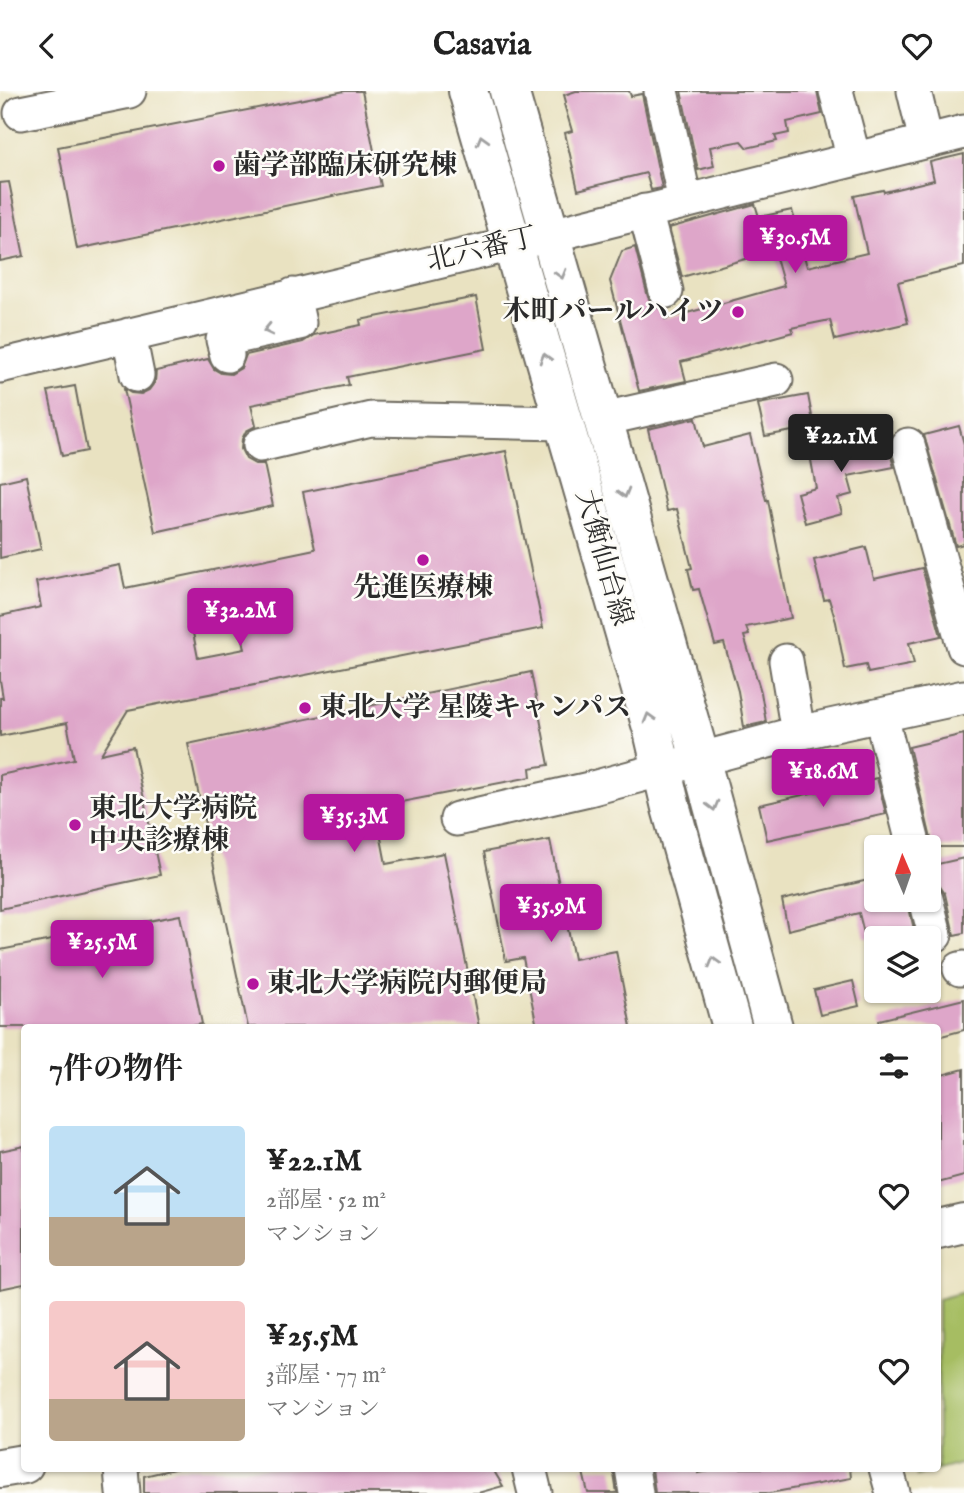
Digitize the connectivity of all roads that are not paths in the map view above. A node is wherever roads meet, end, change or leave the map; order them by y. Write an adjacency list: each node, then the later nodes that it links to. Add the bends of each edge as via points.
1 (129, 91): 7 (street)
2 (468, 91): 14 (main road, 大衡仙台線, one-way to 2)
3 (661, 91): 11 (street)
4 (836, 91): 10 (street)
5 (914, 91): 9 (street)
6 (518, 93): 13 (main road, 大衡仙台線)
7 (21, 113)
8 (964, 132): 9 (street, 北六番丁)
9 (926, 141): 10 (street, 北六番丁)
10 (854, 159): 11 (street, 北六番丁)
11 (685, 201): 12 (street, 北六番丁)
12 (645, 211): 13 (street, 北六番丁); 15 (street)
13 (550, 234): 14 (street, 北六番丁); 23 (main road, 大衡仙台線, one-way to 23)
14 (511, 243): 16 (street, 北六番丁); 22 (main road, 大衡仙台線, one-way to 14)
15 (666, 291)
16 (293, 295): 17 (street, 北六番丁); 18 (street, one-way to 18, via 299,323 223,340)
17 (129, 335): 19 (street, 北六番丁); 20 (street)
18 (227, 355)
19 (0, 366)
20 (137, 375)
21 (776, 380): 23 (street)
22 (562, 415): 24 (street, via 371,419); 32 (main road, 大衡仙台線, one-way to 22)
23 (603, 419): 31 (main road, 大衡仙台線, one-way to 31)
24 (258, 436)
25 (908, 445): 26 (street)
26 (964, 647)
27 (786, 661): 30 (street)
28 (964, 697): 29 (street)
29 (881, 716): 30 (street); 34 (street)
30 (797, 733): 31 (street)
31 (700, 758): 32 (street); 36 (main road, 大衡仙台線, one-way to 36)
32 (662, 769): 33 (street); 35 (main road, 大衡仙台線, one-way to 32)
33 (457, 819)
34 (911, 835)
35 (731, 1024)
36 (772, 1024)
37 (964, 1223): 38 (main road)
38 (941, 1228)
39 (21, 1464): 40 (main road)
40 (0, 1468)
41 (121, 1472): 45 (street)
42 (530, 1472): 46 (street)
43 (633, 1472): 47 (street)
44 (887, 1472): 48 (street)
45 (124, 1493)
46 (535, 1493)
47 (636, 1493)
48 (893, 1493)

